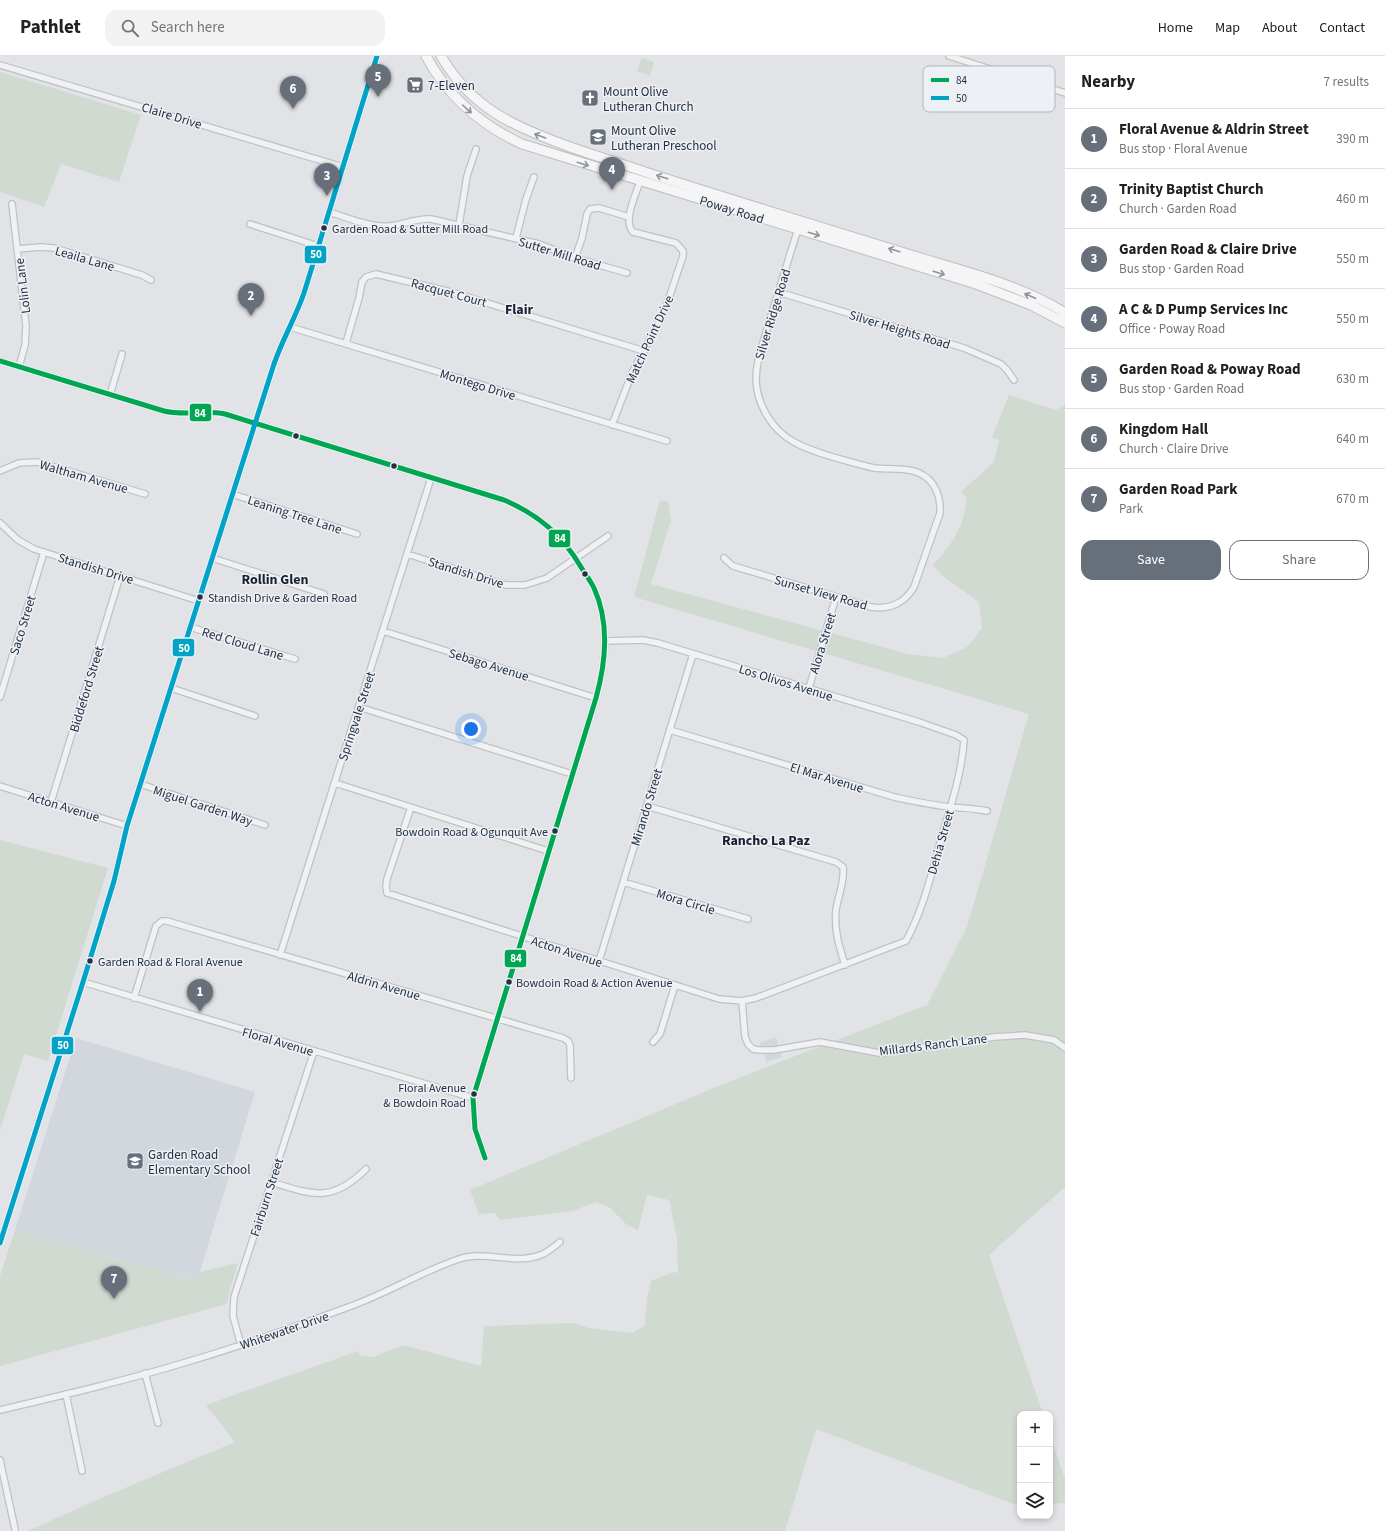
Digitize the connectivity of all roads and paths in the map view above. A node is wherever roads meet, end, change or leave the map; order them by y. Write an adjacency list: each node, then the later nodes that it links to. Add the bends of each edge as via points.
1 (377, 56): 10 (street)
2 (426, 56): 13 (main road, Poway Road, one-way to 13, via 454,96 470,112 496,131 534,149)
3 (441, 56): 11 (main road, Poway Road, one-way to 3, via 541,137 496,115 472,96)
4 (949, 56): 6 (street)
5 (0, 65): 10 (street, Claire Drive)
6 (980, 66)
7 (1055, 90): 8 (street)
8 (1065, 93)
9 (476, 149): 18 (street, via 467,176)
10 (343, 167): 15 (street)
11 (644, 172): 13 (street); 19 (main road, Poway Road, one-way to 11)
12 (534, 177): 20 (street)
13 (641, 181): 16 (street); 19 (main road, Poway Road)
14 (12, 204): 22 (street, Lolin Lane)
15 (329, 212): 18 (street, Sutter Mill Road, via 378,226 425,218); 21 (street)
16 (629, 216): 23 (street, via 599,208 590,209); 31 (street, Match Point Drive, via 628,226 633,232 676,244 683,251 670,295)
17 (250, 224): 21 (street)
18 (459, 225): 20 (street, Sutter Mill Road)
19 (799, 225): 26 (street, Silver Ridge Road); 27 (main road, Poway Road, one-way to 19, via 1012,288); 28 (main road, Poway Road, one-way to 28, via 990,288)
20 (516, 238): 23 (street, Sutter Mill Road)
21 (318, 246): 29 (street)
22 (17, 249): 25 (street, Leaila Lane, via 47,247 62,250); 34 (street, Lolin Lane, via 26,326 25,345)
23 (575, 258): 24 (street, Sutter Mill Road)
24 (627, 273)
25 (151, 280)
26 (778, 292): 35 (street, Silver Heights Road, via 964,348 1001,364); 44 (street, Silver Ridge Road, via 756,368 759,396 771,421 790,440 811,450 860,465 907,470 923,476 938,493)
27 (1065, 313)
28 (1065, 323)
29 (290, 327): 30 (street, Montego Drive); 37 (street, via 279,348)
30 (346, 343): 31 (street, Racquet Court, via 362,282 376,274 440,288); 38 (street, Montego Drive)
31 (644, 351): 38 (street, Match Point Drive)
32 (122, 354): 36 (street)
33 (0, 361): 34 (street)
34 (19, 367): 36 (street)
35 (1014, 380)
36 (110, 395): 37 (street, via 179,414 219,413)
37 (255, 423): 41 (street); 43 (street)
38 (612, 425): 39 (street, Montego Drive)
39 (667, 442)
40 (0, 471): 42 (street, Waltham Avenue, via 19,463 38,462)
41 (431, 478): 49 (street, Springvale Street); 51 (street, via 504,500 525,510 564,541)
42 (144, 494)
43 (232, 494): 46 (street, Leaning Tree Lane); 50 (street)
44 (938, 520): 55 (street, Sunset View Road, via 914,587 903,601 892,606 876,608)
45 (0, 524): 48 (street, Standish Drive, via 18,540)
46 (357, 534)
47 (608, 536): 51 (street, Standish Drive)
48 (44, 552): 53 (street, Standish Drive); 64 (street, Saco Street)
49 (407, 554): 51 (street, Standish Drive, via 516,586 547,578); 58 (street, Springvale Street)
50 (212, 558): 54 (street); 56 (street)
51 (576, 558): 59 (street, via 597,597)
52 (724, 558): 55 (street, Sunset View Road, via 733,566)
53 (120, 576): 56 (street, Standish Drive); 74 (street, Biddeford Street)
54 (324, 594)
55 (836, 597): 63 (street, Alora Street)
56 (199, 601): 57 (street)
57 (190, 626): 61 (street, Red Cloud Lane); 62 (street)
58 (383, 631): 65 (street, Sebago Avenue); 66 (street, Springvale Street)
59 (605, 641): 60 (street, Los Olivos Avenue, via 650,641); 65 (street, via 603,668)
60 (693, 654): 63 (street, Los Olivos Avenue); 68 (street, Mirando Street)
61 (295, 659)
62 (171, 688): 67 (street); 72 (street)
63 (809, 688): 69 (street, Los Olivos Avenue, via 928,725)
64 (0, 697)
65 (596, 698): 70 (street)
66 (359, 707): 70 (street); 71 (street, Springvale Street)
67 (255, 716)
68 (670, 730): 75 (street, Mirando Street); 77 (street, El Mar Avenue, via 894,797)
69 (964, 740): 77 (street, Dehia Street)
70 (572, 774): 81 (street)
71 (334, 783): 76 (street); 86 (street, Springvale Street)
72 (140, 784): 79 (street, Miguel Garden Way); 80 (street)
73 (0, 786): 74 (street, Acton Avenue)
74 (51, 802): 80 (street, Acton Avenue)
75 (647, 806): 82 (street, Mirando Street); 88 (street, via 836,862 843,867 844,875 836,909 835,928)
76 (411, 807): 81 (street); 84 (street, Acton Avenue, via 387,879 387,893)
77 (950, 807): 78 (street, El Mar Avenue); 85 (street, Dehia Street, via 914,926)
78 (987, 810)
79 (265, 825)
80 (127, 826): 89 (street, via 114,882)
81 (548, 851): 84 (street)
82 (623, 882): 83 (street, Mora Circle); 87 (street, Mirando Street)
83 (748, 919)
84 (522, 936): 87 (street, Acton Avenue); 93 (street)
85 (906, 941): 88 (street, Acton Avenue)
86 (280, 955): 91 (street, Aldrin Avenue, via 162,921 156,926); 93 (street, Aldrin Avenue)
87 (599, 961): 90 (street, Acton Avenue)
88 (845, 965): 92 (street, Acton Avenue)
89 (83, 982): 91 (street, Floral Avenue); 103 (street)
90 (675, 985): 92 (street, Acton Avenue, via 719,999); 94 (street, via 660,1034)
91 (134, 998): 96 (street, Floral Avenue)
92 (742, 1001): 95 (street, Millards Ranch Lane, via 745,1037 748,1044 758,1050 774,1050 820,1042 879,1053 1025,1035 1054,1040)
93 (497, 1019): 97 (street, Aldrin Avenue, via 568,1041); 98 (street)
94 (653, 1042)
95 (1065, 1048)
96 (314, 1051): 98 (street, Floral Avenue); 101 (street, Fairburn Street)
97 (571, 1078)
98 (473, 1098): 99 (street, via 475,1129)
99 (486, 1158)
100 (366, 1168): 101 (street, via 354,1180 327,1193 308,1193)
101 (271, 1182): 104 (street, Fairburn Street, via 234,1297 234,1316)
102 (560, 1242): 104 (street, Whitewater Drive, via 542,1254 530,1258 486,1256 460,1259 354,1305)
103 (0, 1243)
104 (241, 1344): 105 (street, Whitewater Drive)
105 (145, 1373): 106 (street, Whitewater Drive); 108 (street)
106 (66, 1394): 107 (street, Whitewater Drive); 110 (street)
107 (0, 1410)
108 (158, 1422)
109 (0, 1460): 111 (street)
110 (82, 1471)
111 (15, 1529)

